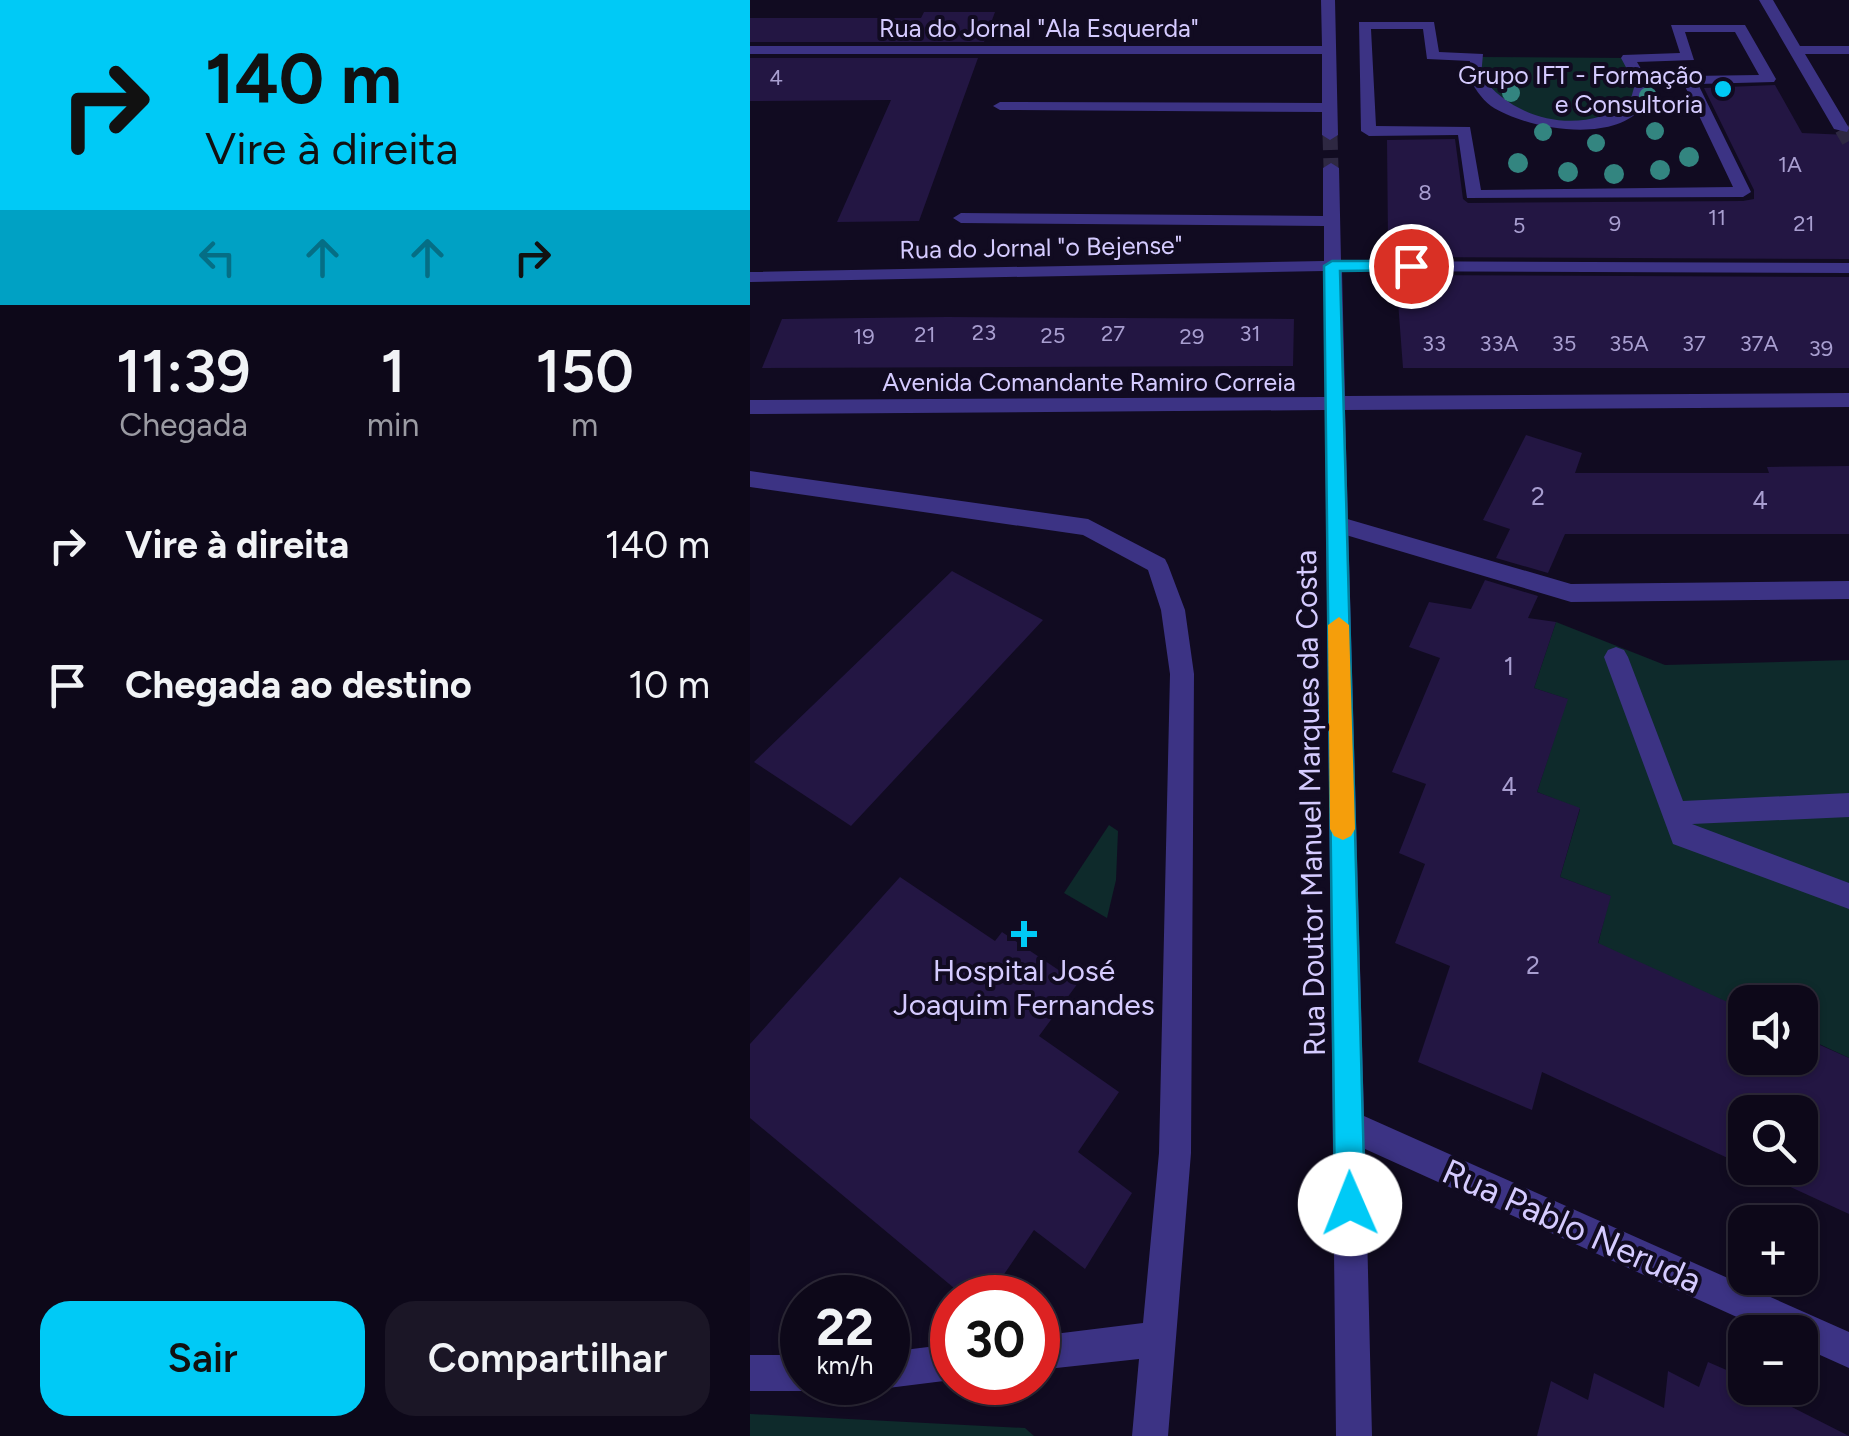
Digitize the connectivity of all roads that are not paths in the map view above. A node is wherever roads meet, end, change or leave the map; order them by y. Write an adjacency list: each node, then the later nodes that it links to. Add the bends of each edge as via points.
1 (1328, 0): 4 (street)
2 (1766, 0): 5 (street)
3 (750, 50): 4 (street, Rua do Jornal "Ala Esquerda")
4 (1329, 50): 11 (street)
5 (1797, 50): 6 (street); 8 (street)
6 (1849, 50)
7 (1628, 58): 7 (street, via 1689,57 1676,28 1740,28 1769,79 1689,80 1743,192 1473,195 1465,130 1369,131 1364,25 1429,25 1432,56 1478,57 1474,76 1494,103 1514,115 1577,127 1628,114 1641,98 1646,87)
8 (1823, 100): 9 (street); 12 (street)
9 (1849, 100)
10 (1000, 106): 11 (street)
11 (1330, 108): 13 (street)
12 (1842, 129)
13 (1330, 135)
14 (1331, 168): 16 (street, Rua Doutor Manuel Marques da Costa)
15 (961, 218): 16 (street)
16 (1332, 221): 17 (street, Rua Doutor Manuel Marques da Costa)
17 (1332, 266): 18 (street, Rua do Jornal "o Bejense"); 19 (street, Rua do Jornal "o Bejense"); 21 (street, Rua Doutor Manuel Marques da Costa)
18 (1849, 268)
19 (750, 277)
20 (1849, 400): 21 (street, Avenida Comandante Ramiro Correia)
21 (1335, 406): 22 (street, Avenida Comandante Ramiro Correia); 24 (street, Rua Doutor Manuel Marques da Costa)
22 (750, 407)
23 (750, 480): 31 (street, via 1088,526 1156,565 1173,610 1182,674 1175,1153)
24 (1336, 524): 25 (street, via 1572,594); 30 (street, Rua Doutor Manuel Marques da Costa)
25 (1849, 590)
26 (1616, 657): 28 (street)
27 (1849, 805): 28 (street)
28 (1675, 813): 29 (street, via 1684,835)
29 (1849, 896)
30 (1349, 1126): 33 (street, Rua Pablo Neruda); 37 (street, Rua Doutor Manuel Marques da Costa)
31 (1158, 1339): 32 (street); 36 (street)
32 (1060, 1350)
33 (1849, 1350)
34 (750, 1373): 35 (street)
35 (780, 1374)
36 (1150, 1436)
37 (1354, 1436)

